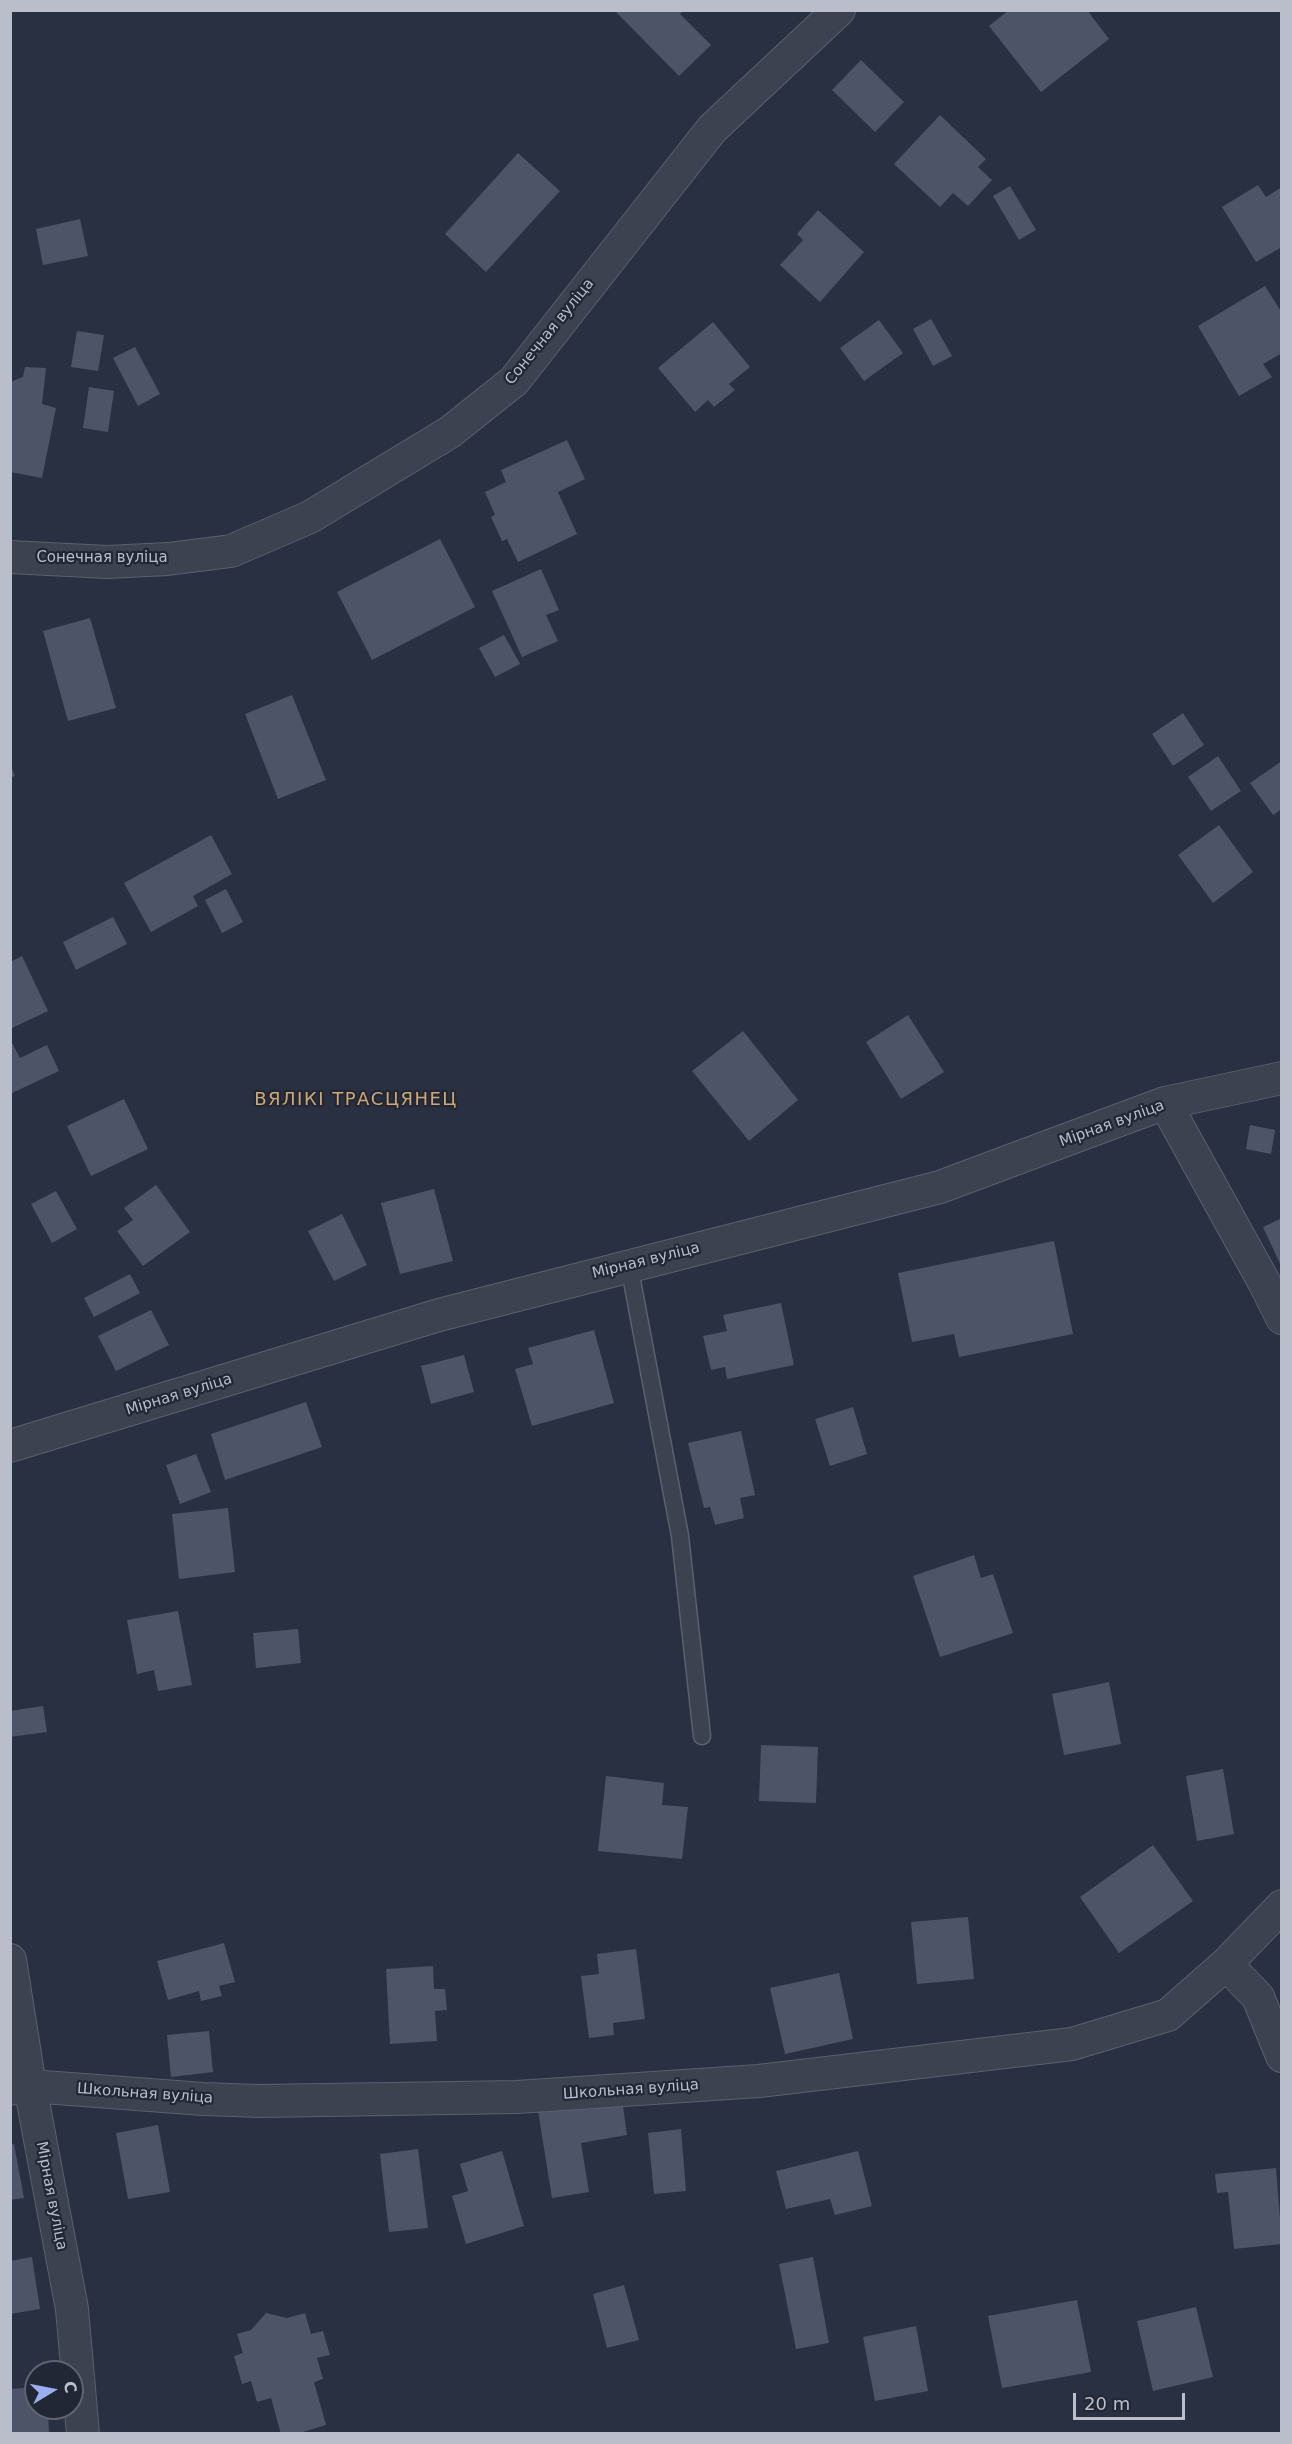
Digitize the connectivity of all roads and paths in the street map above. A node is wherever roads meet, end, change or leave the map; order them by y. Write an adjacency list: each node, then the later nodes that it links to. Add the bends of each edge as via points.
1 (839, 10): 2 (street, Сонечная вуліца, via 712,129 514,381 450,432 310,518 231,551 107,561)
2 (10, 556)
3 (1281, 1078): 4 (street, Мірная вуліца)
4 (1165, 1103): 5 (street, Мірная вуліца, via 940,1187); 6 (street)
5 (630, 1265): 7 (street, Мірная вуліца, via 439,1315); 8 (lane, via 680,1536)
6 (1281, 1318)
7 (10, 1446)
8 (702, 1736)
9 (1281, 1906): 11 (street, Школьная вуліца)
10 (10, 1960): 13 (street, Мірная вуліца)
11 (1226, 1964): 12 (street, via 1258,1996); 13 (street, Школьная вуліца, via 1168,2015 1072,2044 759,2081 517,2097 260,2101)
12 (1281, 2056)
13 (20, 2087): 14 (street, Мірная вуліца, via 72,2309)
14 (82, 2433)

